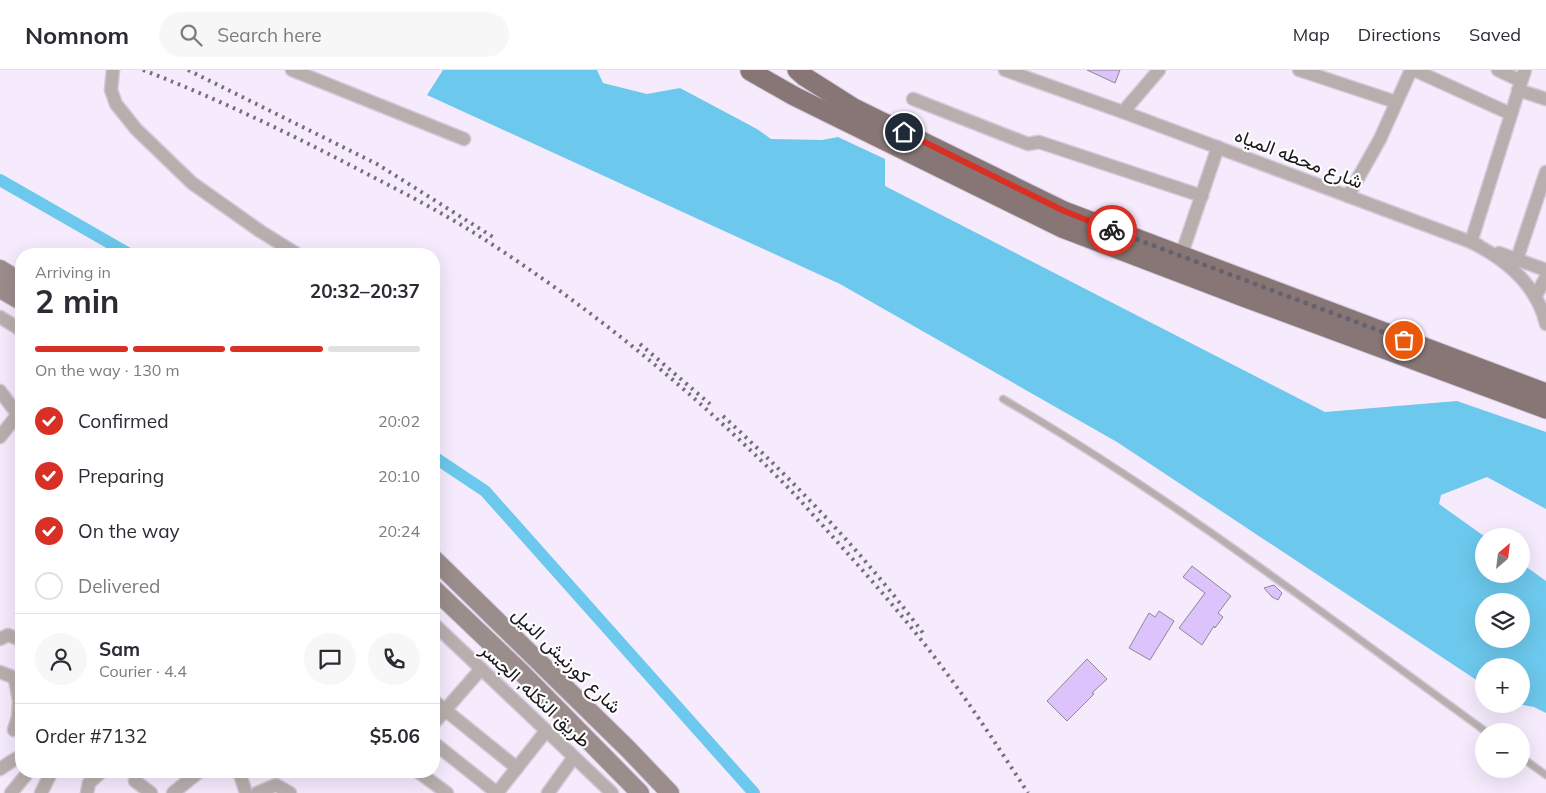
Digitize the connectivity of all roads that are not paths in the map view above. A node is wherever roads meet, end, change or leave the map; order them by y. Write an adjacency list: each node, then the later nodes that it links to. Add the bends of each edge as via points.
1 (113, 70): 23 (street, via 111,90 116,104 136,129 192,183)
2 (292, 70): 17 (street)
3 (755, 70): 11 (main road)
4 (1005, 70): 15 (street, شارع محطه المياه)
5 (1159, 70): 15 (street)
6 (1299, 70): 14 (street)
7 (1412, 70): 14 (street); 16 (street)
8 (1498, 70): 10 (street)
9 (801, 74): 11 (main road); 24 (main road, via 854,108 1037,199)
10 (1522, 80): 13 (street); 16 (street)
11 (794, 96): 39 (main road, via 1062,228)
12 (913, 99): 20 (street, via 1028,144 1040,142)
13 (1546, 99)
14 (1396, 102): 21 (street, via 1380,139)
15 (1123, 112): 18 (street, شارع محطه المياه)
16 (1511, 114): 22 (street)
17 (464, 139)
18 (1218, 147): 20 (street); 21 (street, شارع محطه المياه)
19 (1546, 172): 25 (street)
20 (1202, 196): 24 (street)
21 (1348, 196): 22 (street, شارع محطه المياه)
22 (1471, 242): 25 (street); 31 (street, شارع محطه المياه, via 1508,265 1523,278)
23 (287, 248)
24 (1181, 256): 37 (main road)
25 (1517, 259): 27 (street)
26 (0, 269): 28 (main road)
27 (1546, 270)
28 (15, 278)
29 (1546, 278): 31 (street)
30 (0, 289): 32 (main road)
31 (1535, 297): 34 (street, شارع محطه المياه)
32 (15, 298)
33 (0, 317): 35 (street)
34 (1546, 324)
35 (15, 326)
36 (0, 391): 40 (street)
37 (1546, 392)
38 (1003, 399): 54 (lane, via 1148,490)
39 (1546, 409)
40 (15, 410)
41 (15, 421): 42 (street)
42 (0, 437)
43 (440, 565): 85 (main road, شارع كورنيش النيل)
44 (440, 595): 84 (main road)
45 (440, 630): 48 (street, طريق النكله, الجسر)
46 (15, 638): 47 (street, via 8,635)
47 (0, 639)
48 (481, 669): 52 (street); 57 (street, طريق النكله, الجسر)
49 (0, 672): 50 (street)
50 (15, 678)
51 (440, 706): 52 (street)
52 (445, 710): 53 (street); 62 (street)
53 (440, 716)
54 (1475, 723)
55 (15, 727): 56 (street)
56 (14, 730)
57 (546, 731): 59 (street, طريق النكله, الجسر); 62 (street)
58 (440, 748): 81 (street)
59 (574, 757): 82 (street); 83 (street, طريق النكله, الجسر)
60 (15, 760): 63 (street)
61 (1530, 763): 64 (lane)
62 (517, 768): 81 (street)
63 (0, 769)
64 (1546, 775)
65 (24, 778): 73 (street)
66 (48, 778): 74 (street)
67 (94, 778): 75 (street, via 89,783)
68 (191, 778): 76 (street)
69 (241, 778): 77 (street)
70 (427, 778): 80 (street)
71 (135, 781): 72 (street)
72 (148, 792)
73 (11, 793)
74 (41, 793)
75 (88, 793)
76 (173, 793)
77 (246, 793)
78 (257, 793): 79 (street, via 276,785)
79 (290, 793)
80 (447, 793)
81 (497, 793)
82 (548, 793)
83 (612, 793)
84 (640, 793)
85 (670, 793)

